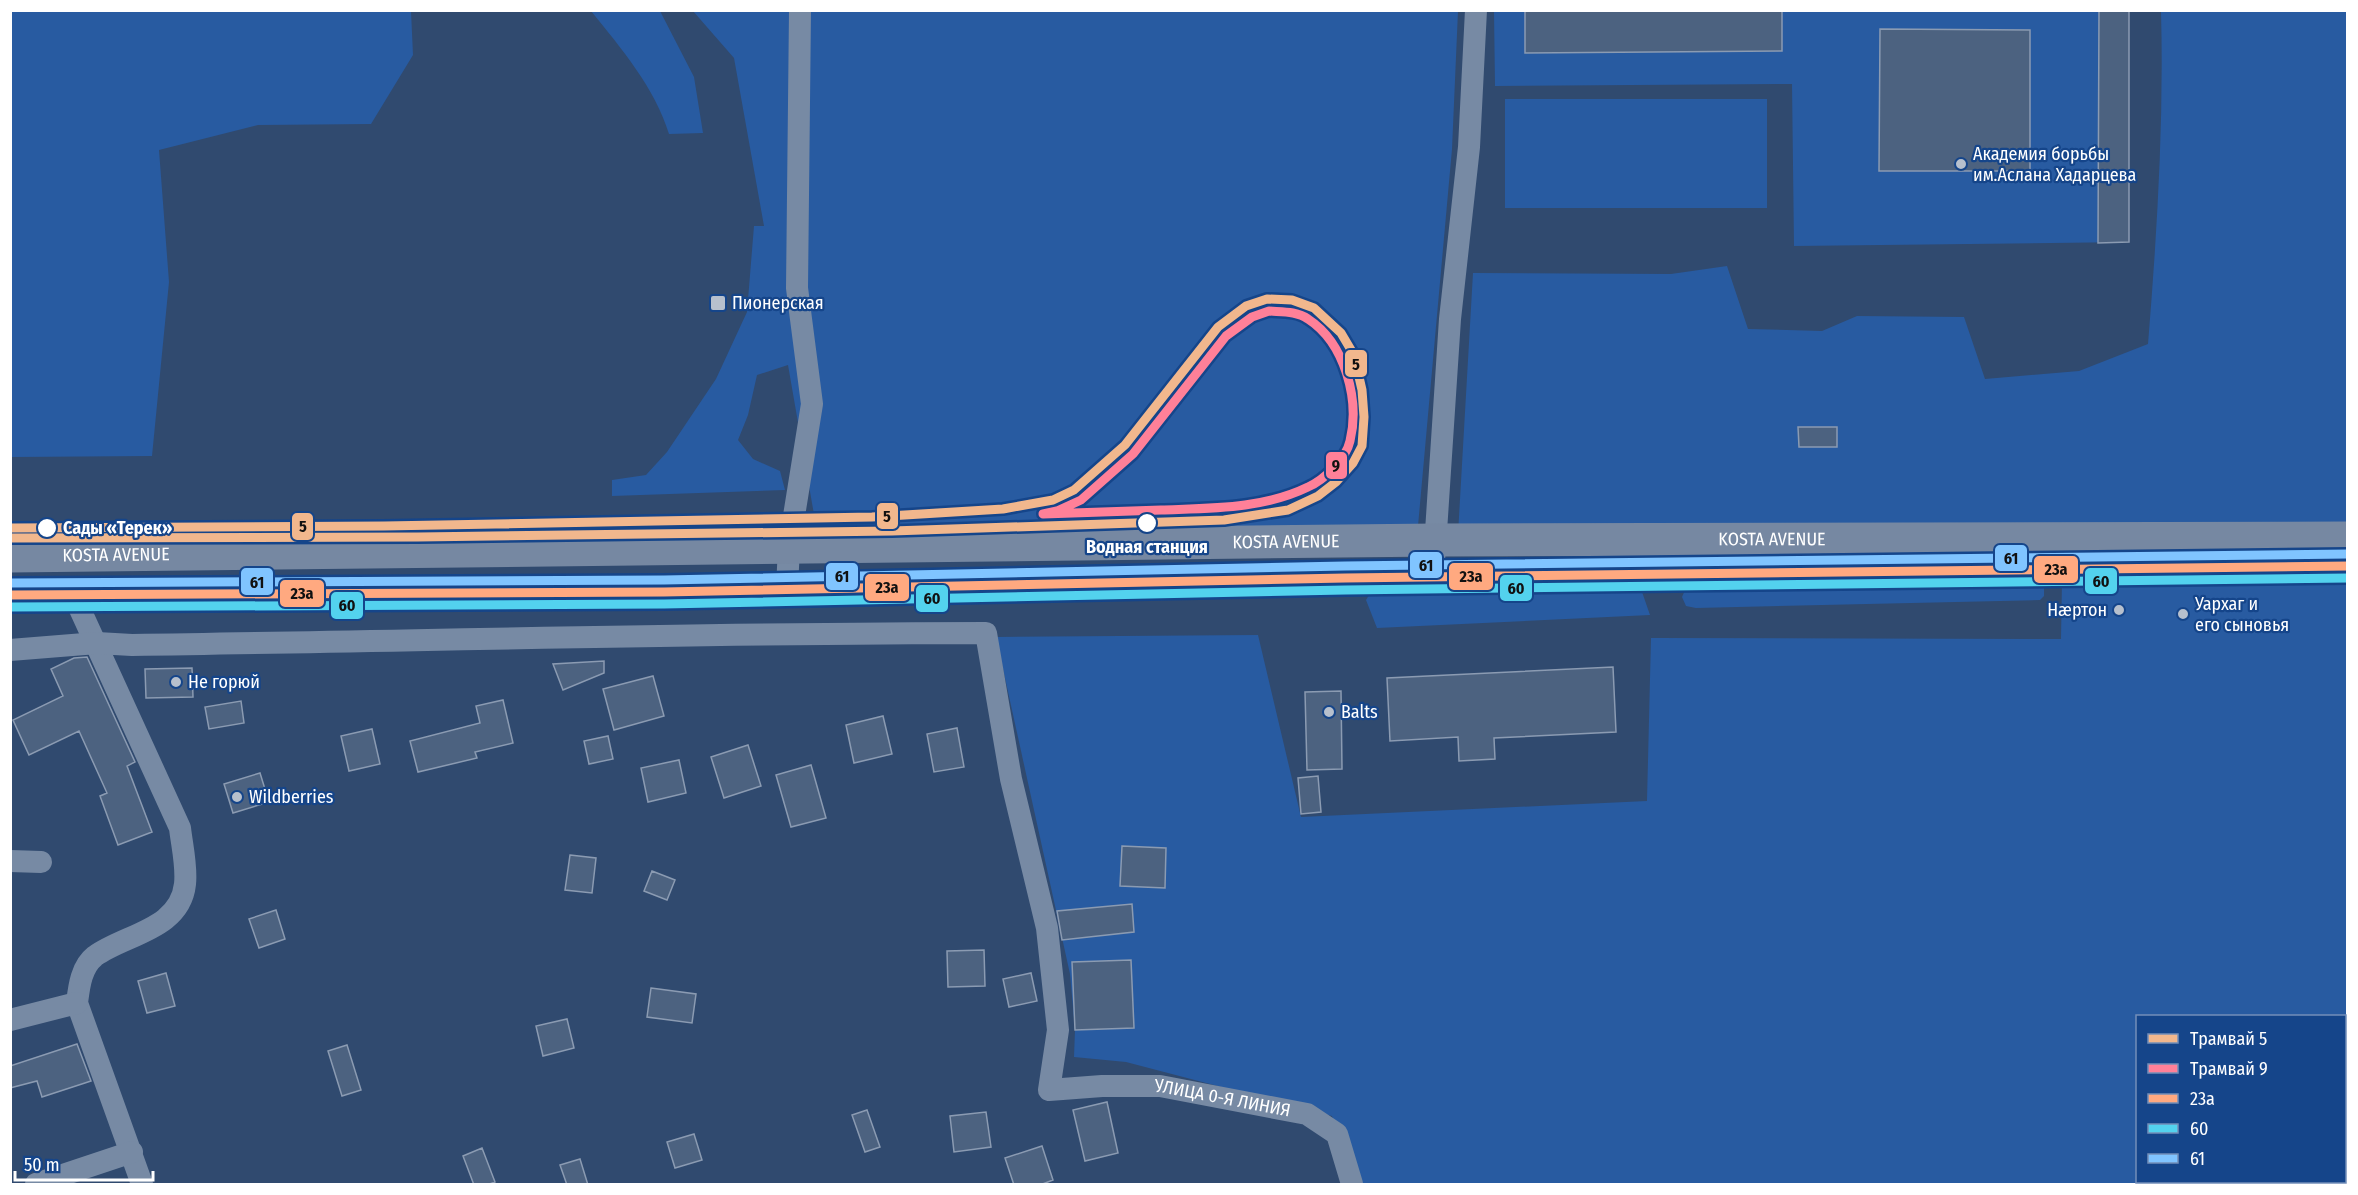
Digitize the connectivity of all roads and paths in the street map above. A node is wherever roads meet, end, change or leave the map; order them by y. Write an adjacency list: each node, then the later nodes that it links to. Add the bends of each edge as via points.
1 (800, 10): 5 (street, via 798,288 812,404)
2 (1476, 10): 4 (street, via 1469,147 1450,319)
3 (2348, 538): 4 (main road, KOSTA AVENUE)
4 (1437, 540): 5 (main road, KOSTA AVENUE); 8 (street)
5 (789, 547): 6 (main road, KOSTA AVENUE); 9 (street)
6 (10, 556)
7 (2348, 566): 8 (main road, KOSTA AVENUE)
8 (1433, 577): 9 (main road, KOSTA AVENUE)
9 (787, 588): 10 (main road, KOSTA AVENUE)
10 (73, 594): 11 (main road, KOSTA AVENUE); 12 (street)
11 (10, 595)
12 (97, 643): 13 (street); 16 (street, via 180,828 185,885 166,919 94,957 81,978); 21 (street, УЛИЦА 0-Я ЛИНИЯ, via 986,633 1011,779 1047,928 1058,1030 1049,1090 1160,1086 1307,1114 1337,1134)
13 (10, 650)
14 (10, 861): 15 (street)
15 (41, 862)
16 (77, 1003): 17 (street); 18 (street)
17 (10, 1020)
18 (132, 1152): 19 (street); 20 (street)
19 (36, 1185)
20 (142, 1185)
21 (1352, 1185)

